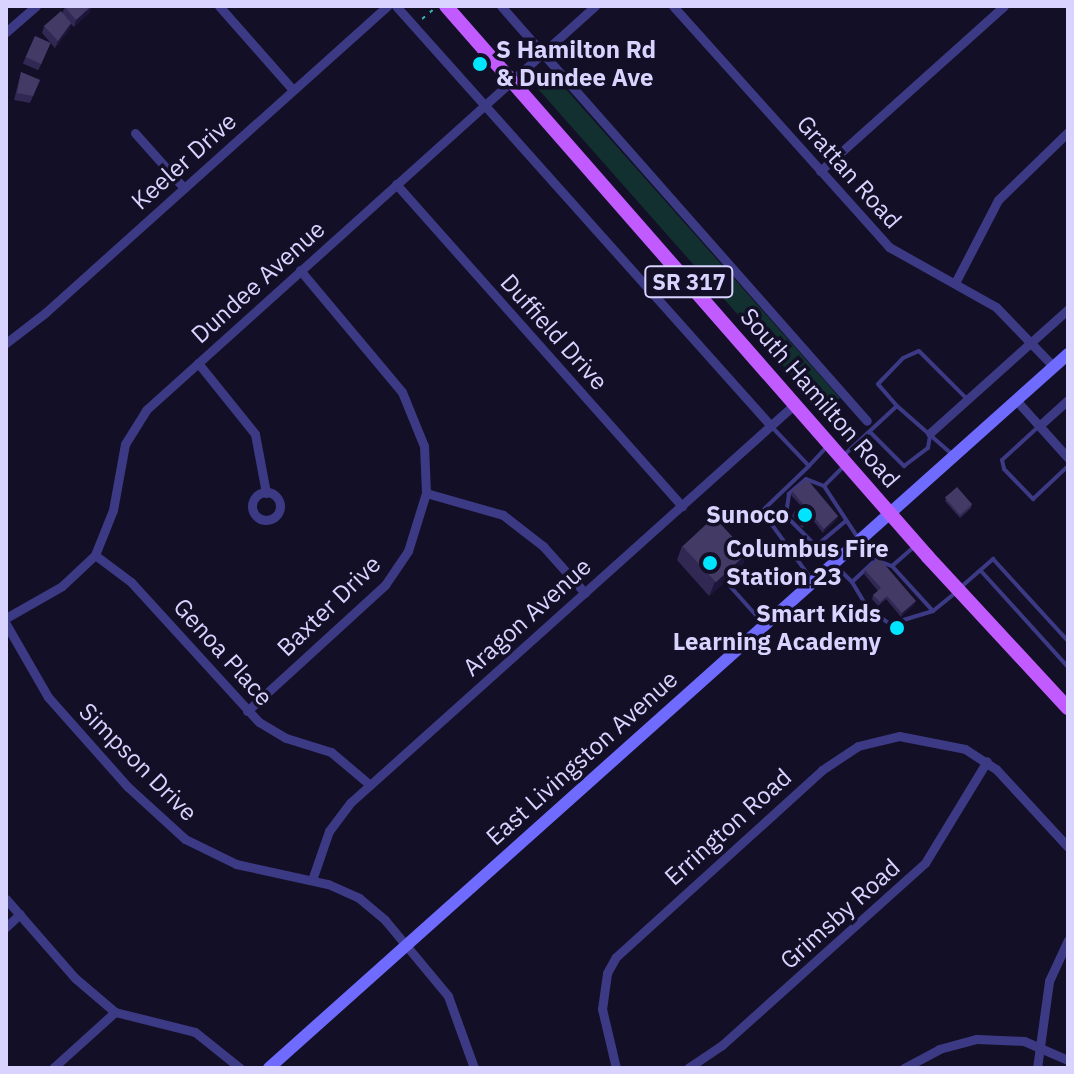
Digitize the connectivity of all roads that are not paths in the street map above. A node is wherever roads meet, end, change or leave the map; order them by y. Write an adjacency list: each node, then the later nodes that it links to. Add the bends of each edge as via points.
1 (36, 6): 10 (street)
2 (219, 6): 13 (street)
3 (387, 6): 13 (street, Keeler Drive)
4 (396, 6): 14 (street)
5 (446, 6): 12 (main road, South Hamilton Road / SR 317)
6 (501, 6): 11 (street)
7 (595, 6): 11 (street, Dundee Avenue)
8 (673, 6): 17 (street, Grattan Road)
9 (1004, 6): 17 (street)
10 (6, 32)
11 (542, 53): 12 (street, Dundee Avenue); 33 (street)
12 (512, 80): 14 (street, Dundee Avenue); 31 (main road, South Hamilton Road / SR 317)
13 (293, 90): 19 (street, Keeler Drive)
14 (484, 106): 18 (street, Dundee Avenue); 34 (street)
15 (1068, 132): 21 (street, via 998,200)
16 (135, 133): 19 (street)
17 (820, 171): 21 (street, Grattan Road, via 889,247)
18 (396, 184): 20 (street, Dundee Avenue); 47 (street, Duffield Drive)
19 (184, 188): 24 (street, Keeler Drive)
20 (300, 270): 26 (street, Dundee Avenue); 46 (street, Baxter Drive, via 402,392 424,446)
21 (955, 283): 23 (street, Grattan Road, via 996,307)
22 (1068, 309): 23 (street)
23 (1031, 342): 27 (street, Grattan Road); 28 (street)
24 (6, 343)
25 (1068, 354): 27 (main road, East Livingston Avenue)
26 (198, 363): 45 (street, via 255,434); 53 (street, Dundee Avenue, via 134,426 119,463 109,525)
27 (1054, 367): 29 (main road, East Livingston Avenue)
28 (968, 399): 32 (lane, via 919,351 903,358 878,384); 37 (street)
29 (1016, 400): 35 (street); 39 (main road, East Livingston Avenue)
30 (1068, 400): 35 (street)
31 (796, 403): 34 (street, Aragon Avenue); 38 (main road, South Hamilton Road / SR 317)
32 (897, 406): 36 (lane); 37 (lane)
33 (867, 421)
34 (771, 426): 42 (lane); 47 (street, Aragon Avenue)
35 (1039, 426): 40 (street); 43 (lane, via 1002,460 1004,469 1033,499)
36 (871, 433): 37 (lane, via 904,466 928,448); 41 (lane)
37 (930, 433): 39 (lane)
38 (831, 444): 41 (main road, South Hamilton Road / SR 317); 42 (lane)
39 (954, 456): 48 (main road, East Livingston Avenue)
40 (1068, 458)
41 (844, 460): 44 (lane); 48 (main road, South Hamilton Road / SR 317)
42 (809, 466): 57 (lane, via 762,511)
43 (1068, 466)
44 (824, 486): 49 (lane); 52 (lane, via 806,479 785,504 786,516)
45 (266, 493)
46 (426, 493): 61 (street, via 503,515 543,546); 69 (street, Baxter Drive, via 408,551 385,585)
47 (682, 506): 61 (street, Aragon Avenue)
48 (890, 513): 50 (main road, East Livingston Avenue); 51 (main road, South Hamilton Road / SR 317)
49 (845, 522): 50 (lane); 52 (lane)
50 (859, 540): 54 (main road, East Livingston Avenue)
51 (917, 544): 55 (lane); 60 (main road, South Hamilton Road / SR 317)
52 (816, 546): 54 (lane)
53 (95, 555): 63 (street, Dundee Avenue, via 62,586); 69 (street, Genoa Place, via 131,582)
54 (833, 563): 57 (main road, East Livingston Avenue); 58 (lane)
55 (892, 566): 58 (lane, via 876,560); 62 (lane)
56 (980, 571): 60 (lane); 66 (lane, via 993,559); 67 (lane)
57 (813, 581): 65 (main road, East Livingston Avenue)
58 (852, 582): 62 (lane, via 868,609 890,624)
59 (728, 584): 65 (lane)
60 (959, 590): 62 (lane); 68 (main road, South Hamilton Road / SR 317)
61 (585, 593): 71 (street, Aragon Avenue)
62 (933, 611)
63 (6, 618)
64 (6, 624): 73 (street, Simpson Drive, via 48,697 156,815 185,839 225,859)
65 (765, 625): 78 (main road, East Livingston Avenue)
66 (1068, 641)
67 (1068, 667)
68 (1068, 708)
69 (247, 711): 71 (street, Genoa Place, via 271,731 331,752)
70 (987, 761): 72 (street); 86 (street, Errington Road, via 945,742 899,736 858,746 822,770 616,957 607,973 602,1009); 87 (street, Grimsby Road, via 925,863 721,1046)
71 (370, 785): 73 (street, Aragon Avenue, via 329,831)
72 (1068, 847)
73 (312, 880): 78 (street, Simpson Drive, via 359,898)
74 (6, 899): 75 (street)
75 (20, 914): 76 (street); 79 (street, via 75,978)
76 (6, 927)
77 (1068, 940): 80 (street, via 1049,981)
78 (406, 945): 84 (main road, East Livingston Avenue); 85 (street, Simpson Drive, via 448,996)
79 (115, 1012): 82 (street); 83 (street, via 195,1032)
80 (1040, 1045): 81 (street); 88 (street, via 1002,1039 956,1042); 89 (street)
81 (1068, 1060)
82 (53, 1068)
83 (240, 1068)
84 (269, 1068)
85 (474, 1068)
86 (616, 1068)
87 (688, 1068)
88 (904, 1068)
89 (1037, 1068)

